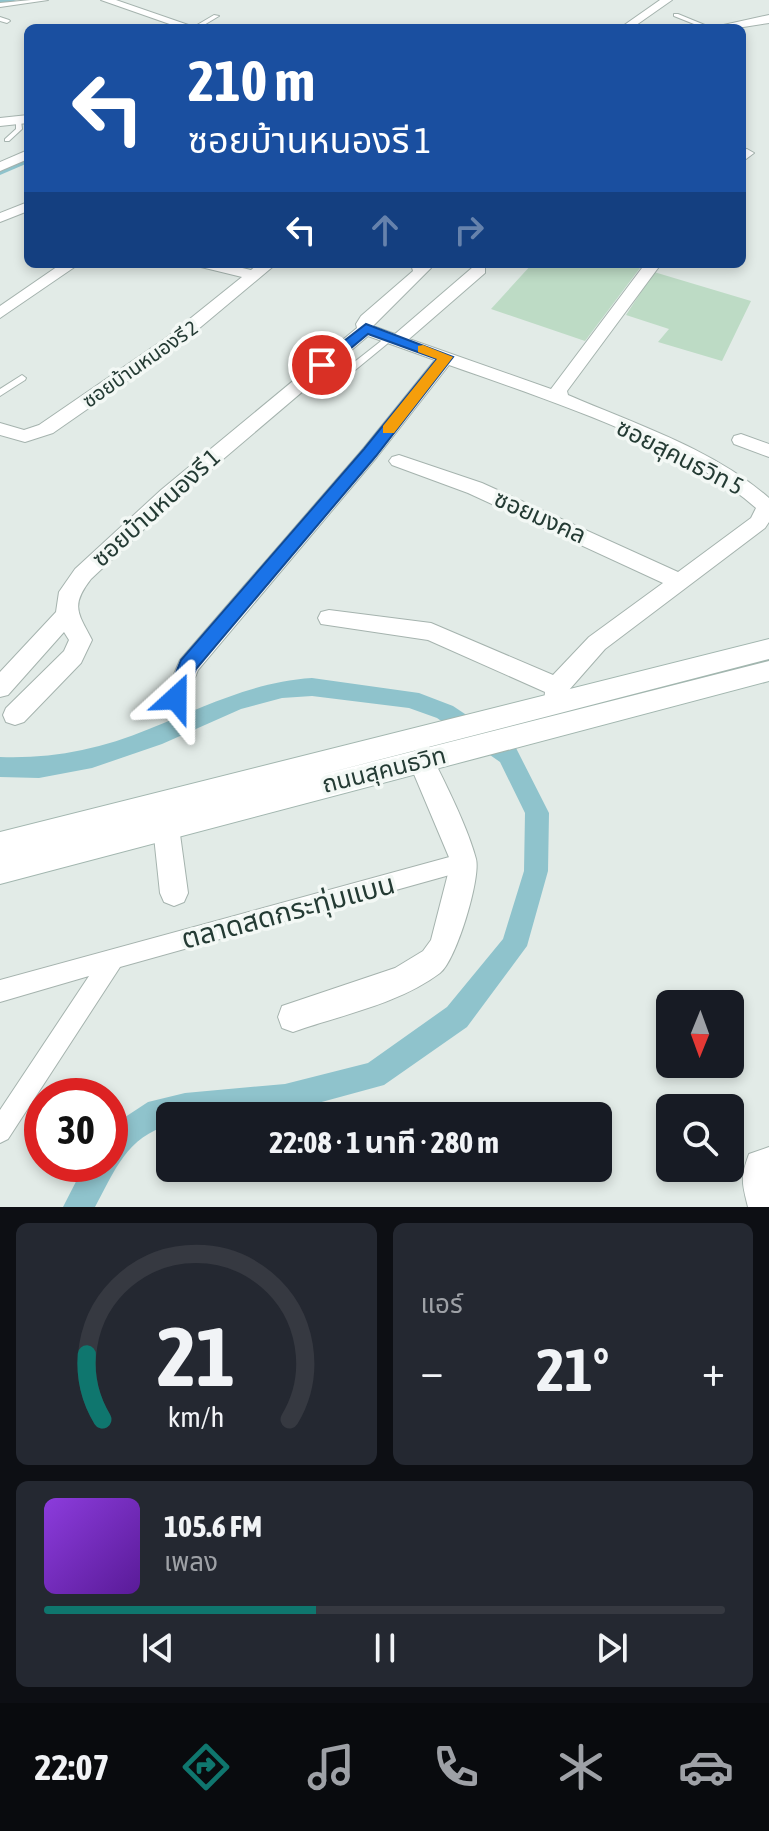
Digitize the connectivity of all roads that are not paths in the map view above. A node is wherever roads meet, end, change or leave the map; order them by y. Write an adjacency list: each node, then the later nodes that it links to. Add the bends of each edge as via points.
1 (45, 0): 4 (lane)
2 (106, 0): 8 (street)
3 (667, 0): 10 (street)
4 (0, 5)
5 (676, 15): 11 (lane)
6 (216, 16): 9 (lane)
7 (769, 19): 12 (main road)
8 (181, 24)
9 (201, 24)
10 (631, 24)
11 (699, 24)
12 (740, 24)
13 (23, 120): 14 (main road); 15 (lane)
14 (0, 122)
15 (7, 140)
16 (24, 156): 17 (street)
17 (0, 167)
18 (24, 169): 19 (street)
19 (0, 180)
20 (24, 208): 21 (street)
21 (0, 218)
22 (65, 268): 27 (street)
23 (263, 268): 35 (street, ซอยบ้านหนองรี 2, via 172,342 46,429 25,436)
24 (423, 268): 28 (street, ซอยบ้านหนองรี 1, via 367,320)
25 (650, 268): 34 (street, via 558,391)
26 (479, 270): 29 (street)
27 (0, 313)
28 (366, 329): 29 (street); 40 (street, ซอยบ้านหนองรี 1, via 103,553 71,589)
29 (394, 338): 30 (street); 31 (lane)
30 (446, 357): 34 (street); 46 (street, via 188,666)
31 (351, 369)
32 (22, 378): 33 (lane)
33 (0, 393)
34 (559, 398): 39 (street, ซอยสุคนธวิท 5, via 679,450 767,507 758,523)
35 (0, 429)
36 (741, 440): 37 (street)
37 (769, 451)
38 (399, 461): 39 (street, ซอยมงคล, via 475,488)
39 (679, 581): 45 (street, ซอยสุคนธวิท 5, via 597,643)
40 (66, 615): 44 (street); 47 (street, via 81,640 73,657)
41 (329, 618): 45 (street, via 431,632)
42 (769, 649): 45 (main road, ถนนสุคนธวิท)
43 (769, 671): 48 (main road, ถนนสุคนธวิท)
44 (0, 688)
45 (556, 695): 48 (main road, ถนนสุคนธวิท)
46 (176, 698)
47 (15, 715)
48 (497, 730): 49 (main road, ถนนสุคนธวิท)
49 (459, 739): 50 (main road, ถนนสุคนธวิท); 52 (main road, ถนนสุคนธวิท)
50 (421, 760): 51 (main road, ถนนสุคนธวิท); 53 (street)
51 (166, 827): 54 (main road, ถนนสุคนธวิท); 55 (street)
52 (0, 845)
53 (464, 862): 56 (street, ตลาดสดกระทุ่มแบน); 58 (street, via 450,925 433,961 403,980)
54 (0, 870)
55 (174, 893)
56 (113, 959): 57 (street, ตลาดสดกระทุ่มแบน); 59 (street)
57 (0, 991)
58 (293, 1017)
59 (0, 1131)
60 (769, 1163): 61 (street, via 761,1166 757,1179)
61 (765, 1207)

